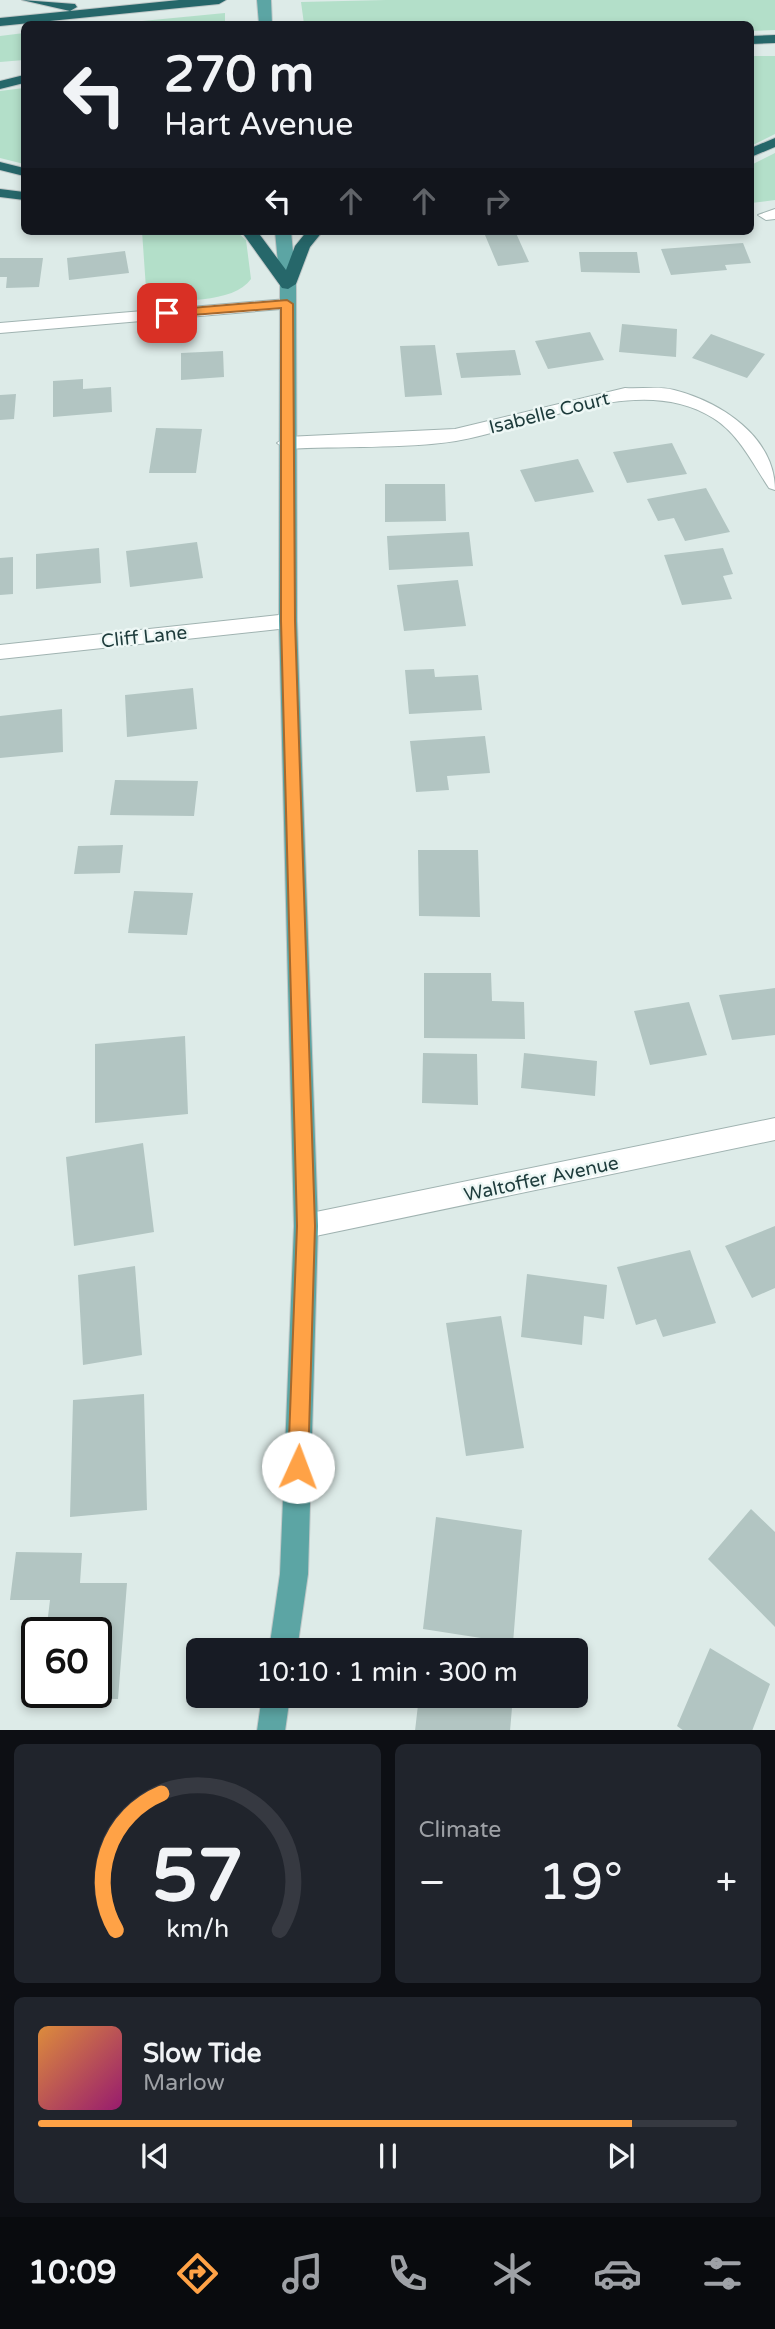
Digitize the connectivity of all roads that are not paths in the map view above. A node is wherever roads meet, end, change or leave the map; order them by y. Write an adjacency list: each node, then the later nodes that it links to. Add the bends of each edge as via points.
1 (29, 0): 4 (highway)
2 (219, 0): 4 (highway)
3 (264, 0): 5 (main road)
4 (117, 10): 6 (highway)
5 (266, 21)
6 (0, 22)
7 (775, 39): 8 (highway)
8 (754, 40)
9 (21, 68): 10 (highway)
10 (0, 69)
11 (21, 80): 12 (highway)
12 (0, 85)
13 (775, 142): 14 (highway)
14 (754, 152)
15 (0, 166): 16 (highway)
16 (21, 171)
17 (0, 192): 18 (highway)
18 (21, 196)
19 (252, 235): 22 (highway)
20 (284, 235): 22 (main road)
21 (312, 235): 22 (highway)
22 (288, 284): 23 (main road)
23 (287, 304): 24 (street); 25 (main road)
24 (0, 328)
25 (286, 443): 26 (street, Isabelle Court, via 455,435 625,394 671,395 719,414 745,437); 27 (main road)
26 (775, 484)
27 (288, 621): 28 (street, Cliff Lane); 30 (main road)
28 (0, 652)
29 (775, 1129): 30 (street, Waltoffer Avenue)
30 (306, 1226): 31 (main road, via 294,1574)
31 (285, 1638)
32 (274, 1708): 33 (main road)
33 (271, 1730)

